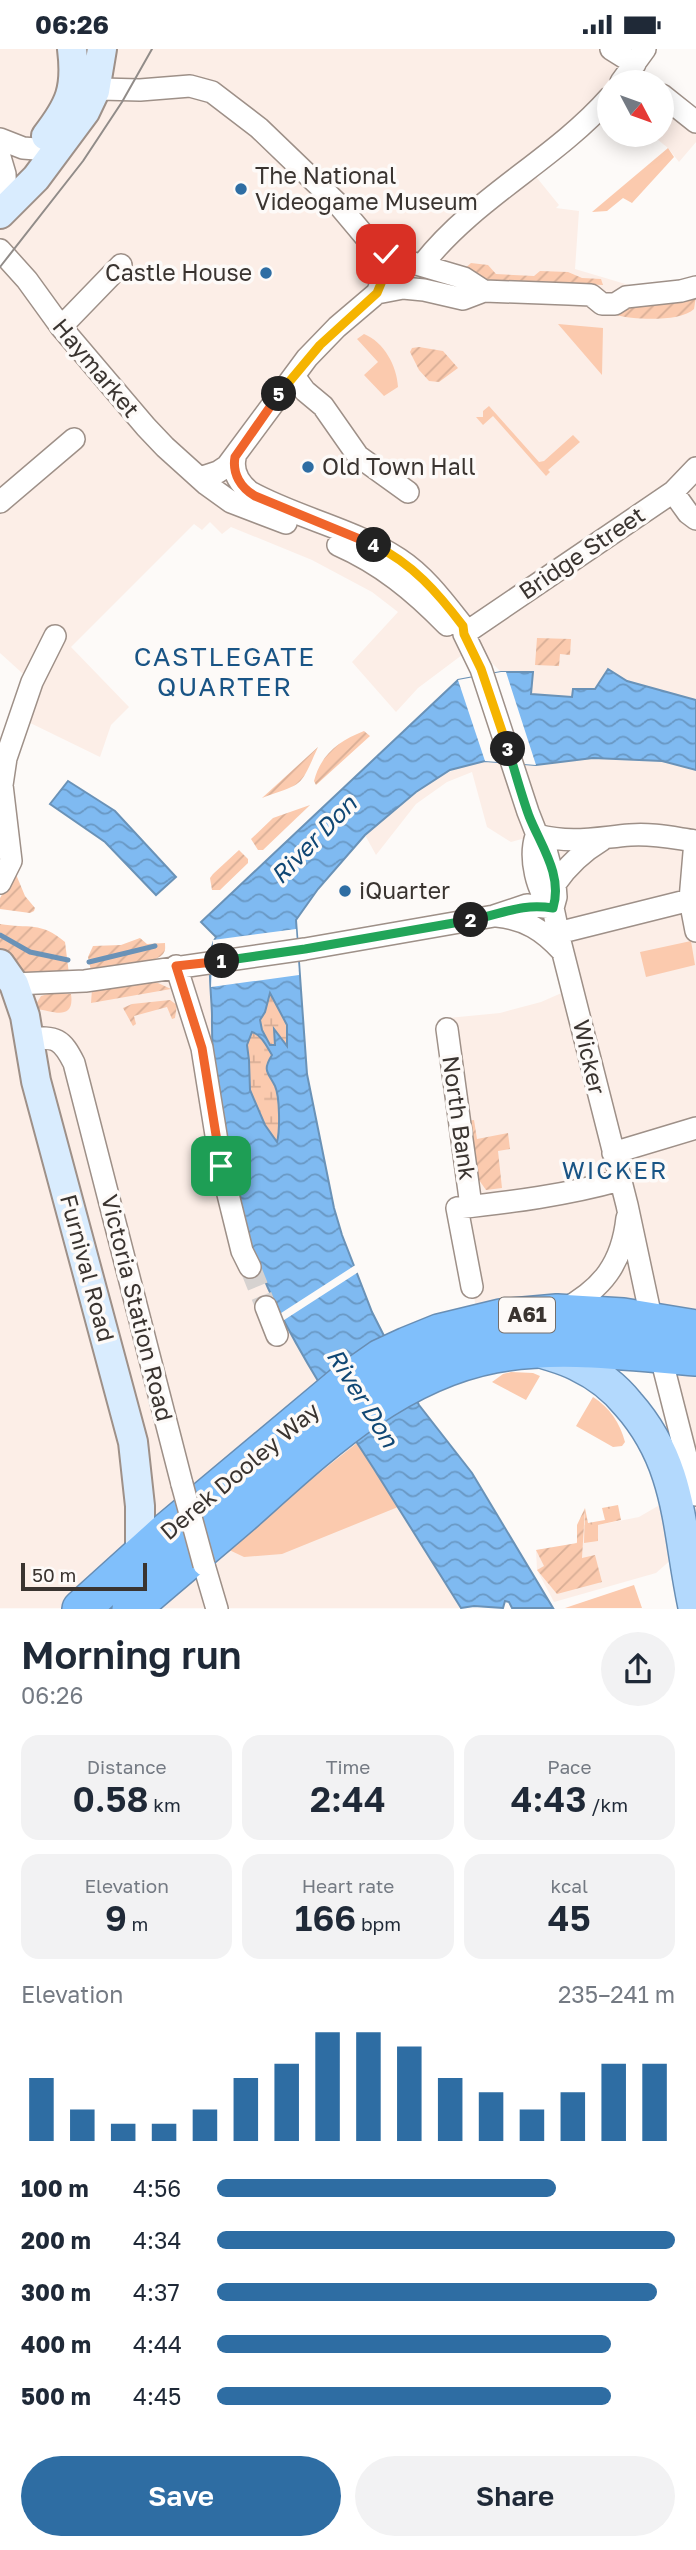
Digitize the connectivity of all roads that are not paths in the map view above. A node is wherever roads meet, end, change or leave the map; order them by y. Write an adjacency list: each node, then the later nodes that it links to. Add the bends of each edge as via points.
1 (72, 49): 9 (street, via 75,82)
2 (103, 49): 5 (street, via 117,75); 6 (street)
3 (611, 49): 4 (street)
4 (635, 70)
5 (135, 89): 6 (street); 16 (street, via 190,86 224,100 337,203)
6 (95, 91): 9 (street); 14 (street, via 36,178)
7 (674, 105): 10 (street)
8 (597, 110): 18 (street, via 476,211)
9 (58, 120): 12 (street)
10 (696, 122)
11 (0, 139): 12 (street)
12 (36, 149): 14 (street)
13 (0, 157): 14 (street)
14 (8, 205)
15 (0, 250): 23 (street, Haymarket)
16 (379, 253): 18 (street); 21 (street, via 382,281)
17 (121, 265): 23 (street)
18 (422, 265): 20 (street, via 464,278); 22 (street)
19 (696, 287): 20 (street, via 626,297 615,304 602,304 591,295)
20 (484, 291): 22 (street, via 463,299)
21 (377, 293): 22 (street, via 403,288); 24 (street, via 320,345)
22 (441, 295)
23 (61, 327): 28 (street, Haymarket, via 146,427)
24 (294, 376): 26 (street); 29 (street, via 323,406 358,456)
25 (74, 439): 31 (street)
26 (235, 457): 28 (street, via 218,472); 33 (street, via 236,476 250,492 383,549 409,566 463,626)
27 (696, 468): 30 (street, Bridge Street)
28 (200, 478): 33 (street, Haymarket, via 231,502 384,569 452,630)
29 (408, 492)
30 (673, 492): 32 (street); 33 (street, Bridge Street)
31 (0, 502)
32 (696, 519)
33 (464, 634): 35 (street, via 481,669)
34 (55, 636): 38 (street, via 32,682 6,758 2,785 11,861)
35 (537, 835): 36 (street, via 557,840); 39 (street, Wicker); 41 (street, Wicker, via 532,850 535,865 543,899)
36 (603, 839): 37 (street, via 651,835); 39 (street, via 570,864)
37 (696, 841): 40 (street)
38 (0, 883)
39 (555, 884): 41 (street, Wicker)
40 (690, 901): 43 (street); 44 (street)
41 (553, 908): 42 (street, via 527,905); 44 (street, Wicker)
42 (494, 916): 44 (street, via 512,917); 45 (street)
43 (696, 931)
44 (561, 943): 50 (street, Wicker)
45 (176, 966): 46 (street, via 85,981); 54 (street, via 202,1048 221,1166)
46 (7, 974): 48 (street, Furnival Road, via 25,1016)
47 (447, 1029): 53 (street, North Bank)
48 (29, 1039): 67 (street, Furnival Road, via 133,1441); 70 (street, Victoria Station Road, bridge, via 56,1039 74,1063)
49 (696, 1128): 50 (street)
50 (614, 1153): 51 (street, Wicker)
51 (620, 1180): 52 (street, Wicker); 53 (street, via 585,1190)
52 (627, 1205): 57 (street, Wicker, via 622,1242 609,1272 594,1291); 60 (street, Wicker)
53 (464, 1207): 55 (street, North Bank)
54 (250, 1267)
55 (472, 1287)
56 (266, 1307): 59 (street)
57 (557, 1313): 60 (highway, Derek Dooley Way / A61, via 611,1316); 63 (highway, Derek Dooley Way / A61, via 501,1318 439,1333)
58 (696, 1329): 60 (highway, Derek Dooley Way / A61)
59 (276, 1335)
60 (656, 1338): 61 (highway, Derek Dooley Way / A61); 62 (highway, Derek Dooley Way / A61); 65 (street, Wicker)
61 (539, 1350): 63 (highway, Derek Dooley Way / A61); 66 (main road, via 596,1375 634,1410)
62 (696, 1357)
63 (414, 1362): 64 (highway, Derek Dooley Way / A61, via 381,1357)
64 (330, 1417): 67 (highway, Derek Dooley Way / A61); 69 (highway, Derek Dooley Way / A61)
65 (690, 1447): 66 (street, Wicker)
66 (687, 1505): 71 (main road)
67 (140, 1555): 68 (highway, Derek Dooley Way / A61)
68 (81, 1608)
69 (131, 1608)
70 (217, 1608)
71 (695, 1608)

